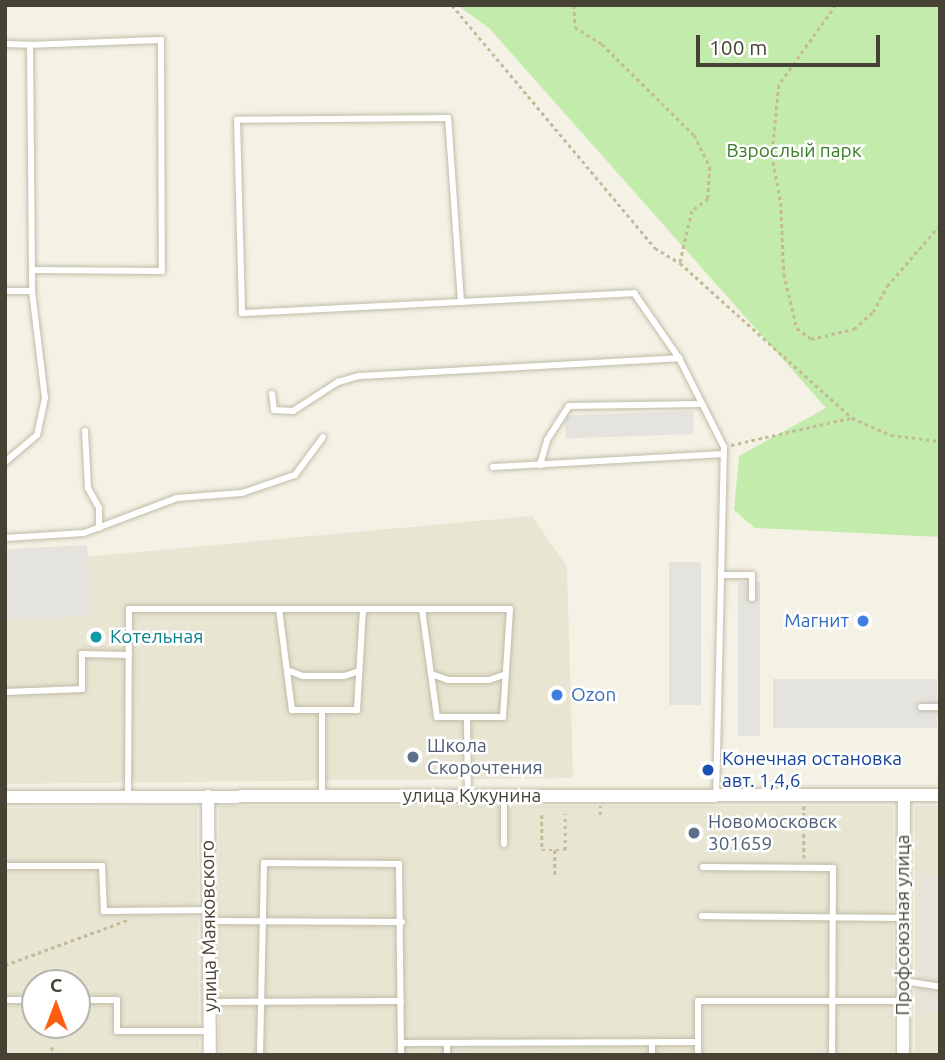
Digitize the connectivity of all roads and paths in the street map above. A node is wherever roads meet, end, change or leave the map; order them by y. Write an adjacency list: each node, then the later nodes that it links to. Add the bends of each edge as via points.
1 (452, 5): 7 (path, via 655,248)
2 (574, 5): 7 (path, via 575,27 602,44 694,135 710,167 708,199 692,211)
3 (836, 5): 6 (path, via 779,85 772,155 784,274 797,328 811,339 855,329)
4 (5, 44): 5 (lane)
5 (30, 45): 8 (lane); 8 (lane, via 161,40 162,271)
6 (940, 225)
7 (680, 263): 15 (path)
8 (32, 270): 10 (lane)
9 (5, 291): 10 (lane)
10 (32, 291): 20 (lane, via 45,398 37,435)
11 (461, 302): 11 (lane, via 242,313 237,120 448,118); 12 (lane, via 634,293)
12 (679, 358): 13 (lane, via 359,376 338,382 293,411 274,410); 14 (lane)
13 (272, 394)
14 (702, 404): 19 (lane); 21 (lane, via 569,406 547,440)
15 (852, 418): 18 (path, via 891,435); 19 (path)
16 (85, 431): 23 (lane, via 88,488 99,508)
17 (323, 437): 23 (lane, via 295,475 242,493 177,498)
18 (940, 441)
19 (724, 451): 21 (lane); 25 (lane)
20 (5, 462)
21 (540, 465): 22 (lane)
22 (493, 467)
23 (99, 528): 24 (lane)
24 (5, 538)
25 (721, 575): 26 (lane, via 752,575); 40 (lane)
26 (752, 598)
27 (279, 609): 28 (lane); 30 (lane, via 129,609); 31 (lane)
28 (363, 609): 29 (lane); 32 (lane)
29 (422, 609): 33 (lane); 34 (lane, via 510,608)
30 (129, 655): 35 (lane, via 82,654 82,690); 49 (lane)
31 (287, 670): 32 (lane, via 303,676 344,676); 38 (lane, via 292,710)
32 (359, 671): 38 (lane, via 357,710)
33 (431, 674): 34 (lane, via 448,680 489,680); 39 (lane, via 437,717)
34 (506, 674): 39 (lane, via 503,717)
35 (5, 692)
36 (921, 707): 37 (lane)
37 (940, 707)
38 (322, 710): 45 (lane)
39 (467, 717): 46 (lane)
40 (716, 795): 41 (street, улица Кукунина); 47 (street, улица Кукунина)
41 (804, 795): 42 (street, улица Кукунина); 56 (path)
42 (904, 795): 43 (street, улица Кукунина); 61 (street, Профсоюзная улица)
43 (940, 795)
44 (208, 796): 45 (street, улица Кукунина); 49 (street, улица Кукунина); 58 (street, улица Маяковского)
45 (322, 796): 46 (street, улица Кукунина)
46 (468, 796): 47 (street, улица Кукунина)
47 (504, 796): 52 (lane)
48 (5, 797): 49 (street, улица Кукунина)
49 (128, 797)
50 (565, 814): 53 (path, via 565,850)
51 (542, 815): 53 (path, via 542,850)
52 (504, 844)
53 (555, 850): 57 (path)
54 (5, 866): 58 (lane, via 102,866 104,911)
55 (703, 867): 56 (lane)
56 (804, 868): 60 (lane, via 832,868)
57 (555, 876)
58 (209, 916): 63 (lane); 72 (street, улица Маяковского)
59 (702, 916): 60 (lane)
60 (832, 918): 61 (lane); 69 (lane)
61 (904, 918): 66 (street, Профсоюзная улица)
62 (128, 920): 65 (path)
63 (262, 922): 64 (lane); 64 (lane, via 264,863 399,864); 73 (lane)
64 (402, 922): 70 (lane)
65 (5, 965)
66 (903, 981): 67 (lane); 71 (street, Профсоюзная улица)
67 (940, 987)
68 (91, 1000): 74 (lane, via 117,1000 117,1031)
69 (833, 1000): 71 (lane); 75 (lane, via 698,1002); 87 (lane)
70 (401, 1001): 73 (lane); 76 (lane)
71 (903, 1001): 88 (street, Профсоюзная улица)
72 (210, 1002): 73 (lane); 74 (street, улица Маяковского)
73 (261, 1002): 82 (lane)
74 (210, 1031): 81 (street, улица Маяковского)
75 (698, 1042): 78 (lane); 86 (lane)
76 (401, 1043): 77 (lane); 83 (lane)
77 (447, 1043): 78 (lane); 84 (lane)
78 (652, 1043): 85 (lane)
79 (51, 1047): 80 (path)
80 (57, 1055)
81 (210, 1055)
82 (260, 1055)
83 (401, 1055)
84 (447, 1055)
85 (652, 1055)
86 (698, 1055)
87 (832, 1055)
88 (903, 1055)

